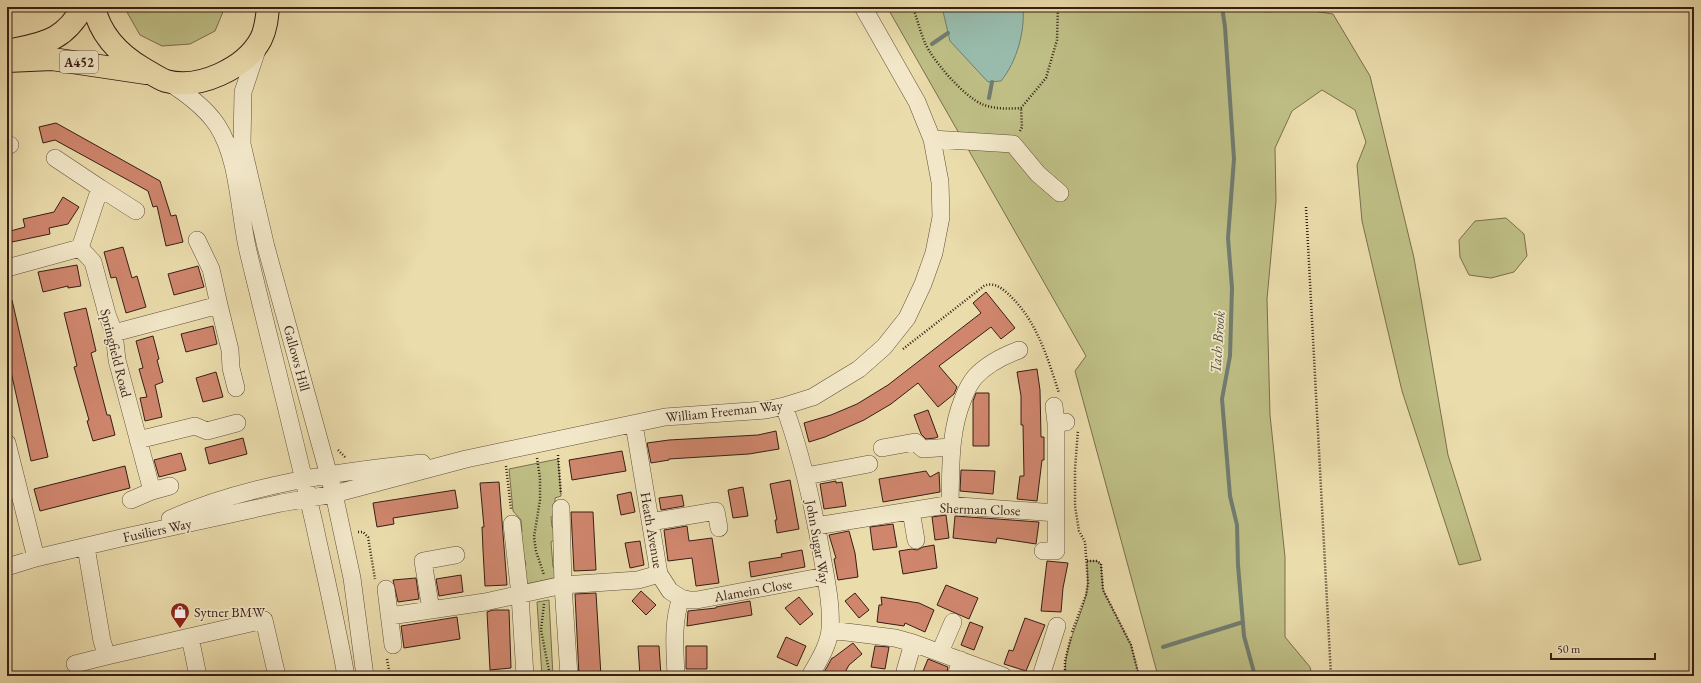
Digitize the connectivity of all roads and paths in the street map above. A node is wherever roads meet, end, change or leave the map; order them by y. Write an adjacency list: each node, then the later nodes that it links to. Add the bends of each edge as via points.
1 (83, 7): 8 (highway, A452, via 71,26 55,39)
2 (94, 7): 10 (highway, via 103,31 115,48 138,66)
3 (280, 7): 7 (highway)
4 (862, 7): 12 (street, William Freeman Way, via 917,102)
5 (914, 7): 11 (path, via 925,44 944,70 969,96 984,105 1004,109)
6 (1058, 7): 11 (path, via 1057,40 1046,78)
7 (265, 25): 10 (highway, via 241,61 223,74 192,82); 39 (street, Gallows Hill, via 243,92 242,144 266,247)
8 (7, 50)
9 (7, 61): 10 (highway, A452, via 52,59)
10 (159, 77): 41 (street, Gallows Hill, via 188,95 217,125 226,143 235,174 248,248)
11 (1021, 108): 13 (path, via 1022,126)
12 (932, 140): 13 (street); 26 (street, William Freeman Way, via 940,182 941,217 924,284 907,318 884,347 859,369 813,397)
13 (1013, 144): 16 (street, via 1038,174)
14 (55, 158): 15 (street)
15 (100, 188): 18 (street); 20 (street)
16 (1060, 193)
17 (1306, 207): 97 (path)
18 (136, 212)
19 (196, 240): 22 (street, via 211,269)
20 (80, 248): 21 (street); 23 (street, Springfield Road, via 93,262)
21 (7, 268)
22 (219, 305): 23 (street); 25 (street)
23 (114, 333): 30 (street, Springfield Road, via 118,360)
24 (1019, 350): 32 (street, via 996,360 972,381 955,422)
25 (236, 388)
26 (784, 406): 29 (street, William Freeman Way, via 740,412 680,415); 40 (street, John Sugar Way)
27 (1058, 417): 50 (street); 61 (path, via 1075,425 1079,432 1075,506)
28 (237, 423): 30 (street, via 208,431 195,426)
29 (634, 424): 36 (street, William Freeman Way); 51 (street, Heath Avenue)
30 (138, 440): 43 (street, Springfield Road)
31 (7, 443): 60 (street)
32 (951, 447): 33 (street, via 923,449 914,442); 47 (street)
33 (882, 448)
34 (558, 452): 48 (path)
35 (544, 455): 66 (path, via 536,456 540,489 534,537)
36 (466, 459): 39 (street, via 391,466); 44 (street, Fusiliers Way)
37 (869, 464): 40 (street)
38 (506, 466): 52 (path)
39 (330, 476): 41 (street); 44 (street, Gallows Hill)
40 (806, 476): 53 (street, John Sugar Way)
41 (304, 480): 45 (street, Gallows Hill); 55 (street, via 222,500 175,517)
42 (170, 486): 43 (street)
43 (152, 491): 46 (street)
44 (334, 494): 45 (street, Fusiliers Way); 87 (street, Gallows Hill, via 352,578)
45 (308, 498): 55 (street, Fusiliers Way); 86 (street, Gallows Hill)
46 (131, 500)
47 (950, 505): 49 (street, Sherman Close); 50 (street, Sherman Close)
48 (561, 508): 65 (street)
49 (911, 511): 53 (street, Sherman Close); 56 (street)
50 (1056, 513): 58 (street, via 1056,551)
51 (650, 522): 54 (street, via 716,511); 63 (street, Heath Avenue)
52 (512, 524): 68 (street)
53 (816, 526): 64 (street, John Sugar Way)
54 (719, 528)
55 (142, 534): 57 (street, Fusiliers Way)
56 (916, 540)
57 (86, 547): 60 (street, Fusiliers Way); 79 (street, via 102,641)
58 (1043, 551)
59 (456, 555): 70 (street, via 423,561)
60 (36, 558): 62 (street, Fusiliers Way)
61 (1087, 561): 95 (path, via 1086,595 1069,644); 96 (path, via 1097,561 1101,564 1103,590 1131,645)
62 (7, 567)
63 (659, 574): 65 (street, via 638,580); 69 (street, Heath Avenue, via 670,591)
64 (825, 576): 69 (street, Alamein Close, via 697,600); 74 (street, John Sugar Way, via 830,605)
65 (563, 585): 66 (street); 90 (street)
66 (545, 589): 68 (street); 89 (path, via 541,630)
67 (386, 590): 71 (street)
68 (520, 595): 70 (street); 88 (street)
69 (681, 598): 91 (street, via 675,625)
70 (431, 610): 71 (street)
71 (390, 616): 77 (street)
72 (953, 622): 78 (street)
73 (1057, 626): 83 (street)
74 (830, 630): 76 (street, via 895,638); 92 (street, John Sugar Way)
75 (190, 637): 79 (street); 84 (street); 85 (street, via 264,620)
76 (913, 643): 78 (street); 82 (street)
77 (393, 645)
78 (940, 652): 80 (street)
79 (107, 656): 81 (street)
80 (962, 660): 93 (street); 94 (street)
81 (75, 664)
82 (905, 671)
83 (1043, 673)
84 (198, 676)
85 (277, 676)
86 (346, 676)
87 (365, 676)
88 (525, 676)
89 (550, 676)
90 (569, 676)
91 (676, 676)
92 (810, 676)
93 (956, 676)
94 (1003, 676)
95 (1065, 676)
96 (1139, 676)
97 (1331, 676)

